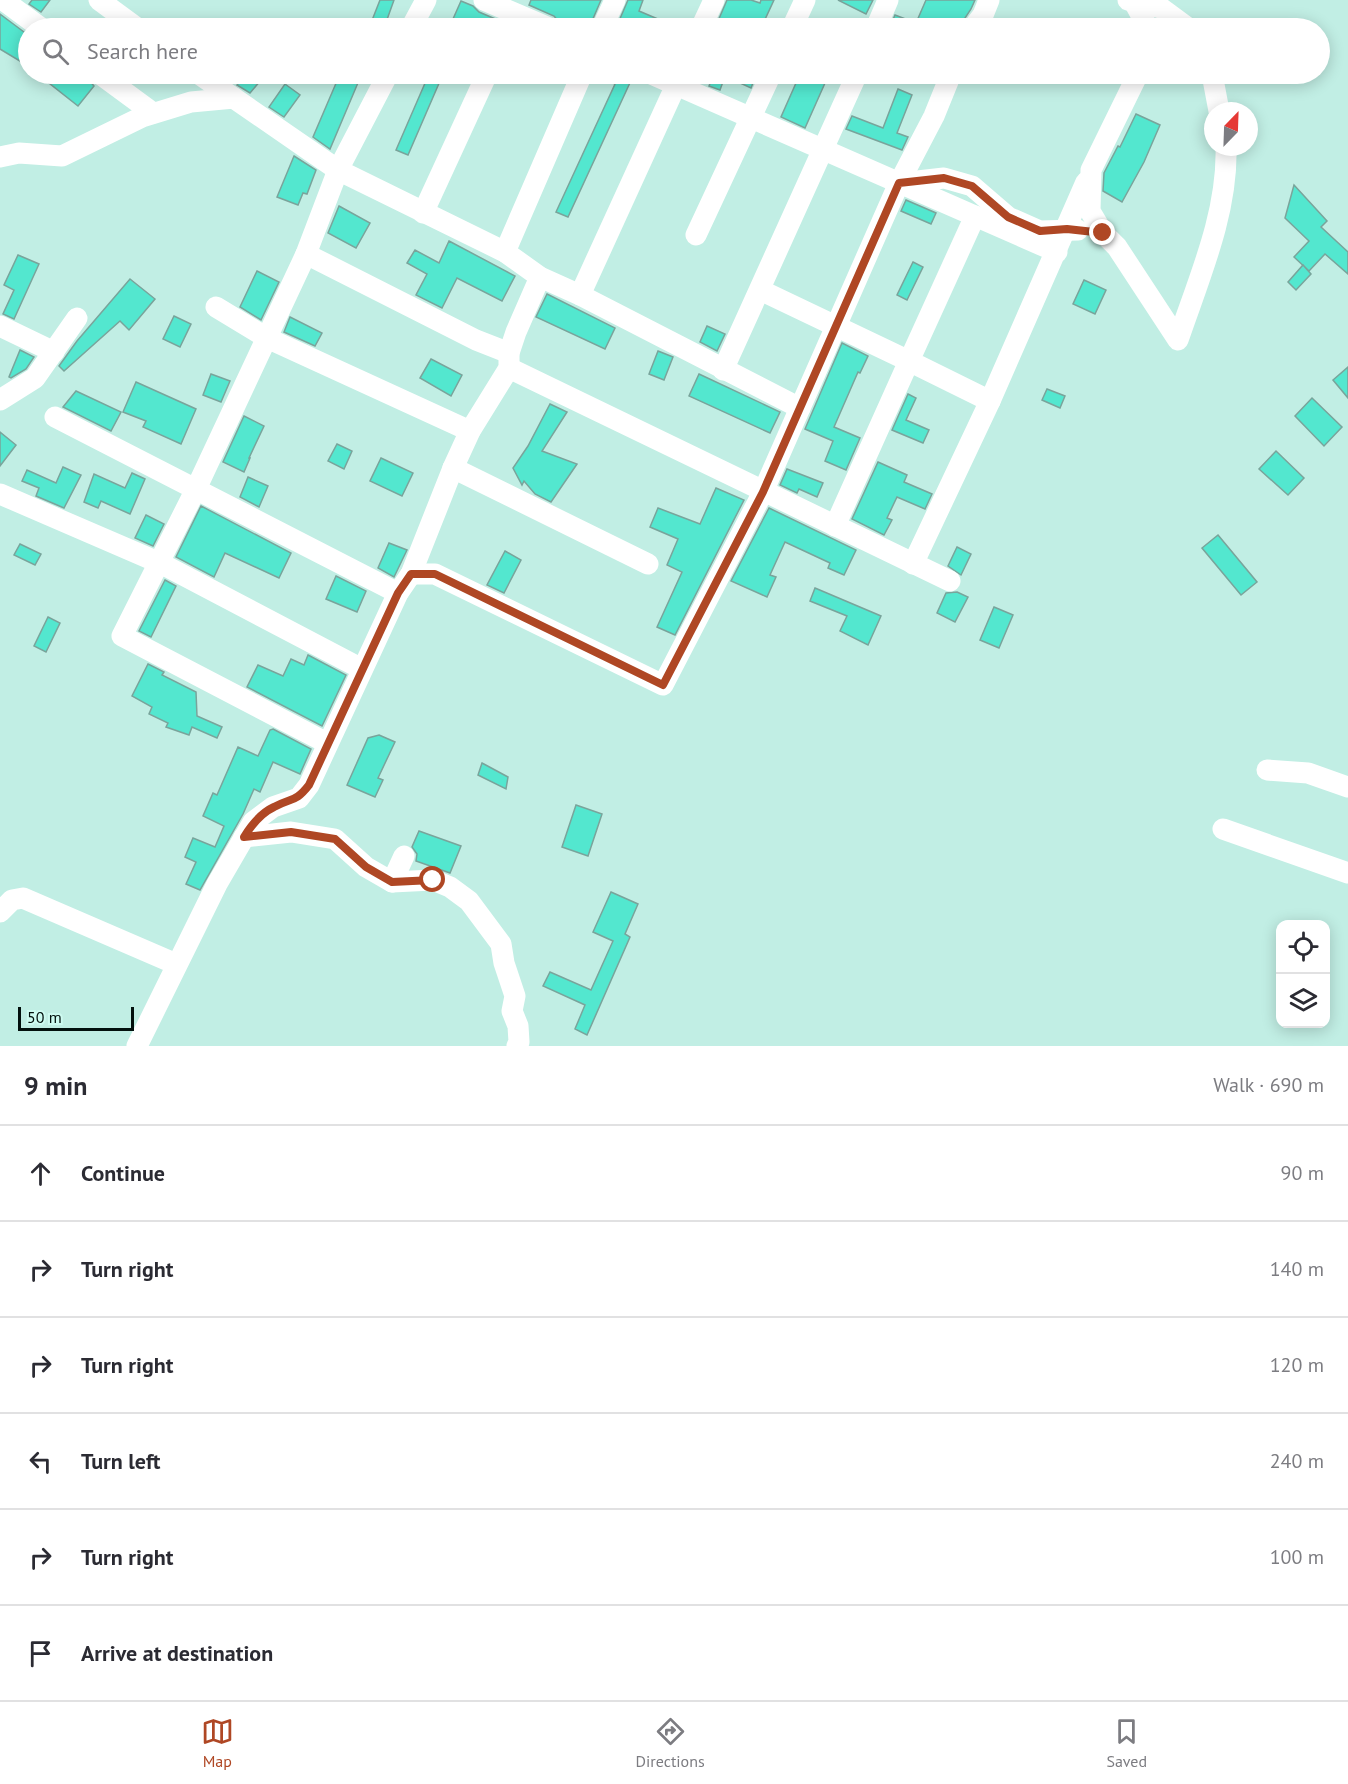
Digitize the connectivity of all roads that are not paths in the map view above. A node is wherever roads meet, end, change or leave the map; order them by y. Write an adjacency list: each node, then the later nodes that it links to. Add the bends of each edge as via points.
1 (3, 0): 12 (street)
2 (99, 0): 13 (street)
3 (426, 0): 14 (street)
4 (484, 0): 11 (street)
5 (615, 0): 15 (street)
6 (714, 0): 16 (street)
7 (805, 0): 17 (street)
8 (888, 0): 18 (street)
9 (988, 0): 19 (street)
10 (1132, 1): 20 (street); 21 (street, via 1161,9)
11 (514, 14)
12 (27, 18)
13 (123, 18)
14 (416, 18)
15 (607, 18)
16 (706, 18)
17 (797, 18)
18 (880, 18)
19 (981, 18)
20 (1142, 18)
21 (1174, 18)
22 (114, 84): 37 (street)
23 (214, 84): 34 (street)
24 (383, 84): 43 (street)
25 (482, 84): 46 (street)
26 (578, 84): 51 (street)
27 (677, 84): 39 (street)
28 (686, 84): 35 (street)
29 (766, 84): 38 (street)
30 (853, 84): 40 (street)
31 (947, 84): 45 (street)
32 (1133, 84): 44 (street)
33 (1214, 84): 36 (street)
34 (234, 98): 37 (street, via 191,102); 43 (street)
35 (710, 100): 38 (street); 39 (street, via 688,105)
36 (1217, 102)
37 (153, 113): 42 (street, via 62,156 19,153)
38 (751, 117): 40 (street); 50 (street)
39 (660, 119): 56 (street)
40 (824, 150): 45 (street); 55 (street)
41 (1225, 156): 49 (street, via 1223,194 1211,244 1178,340 1117,247)
42 (0, 157)
43 (338, 170): 46 (street); 53 (street)
44 (1091, 170): 48 (street); 49 (street, via 1090,211)
45 (899, 183): 47 (street); 48 (street, via 944,178 972,186 1008,217 1040,231); 60 (street)
46 (423, 213): 51 (street)
47 (975, 216): 52 (street); 64 (street)
48 (1067, 229): 49 (street); 52 (street)
49 (1103, 233)
50 (696, 235)
51 (504, 252): 54 (street)
52 (1057, 252): 67 (street)
53 (306, 254): 61 (street); 63 (street)
54 (540, 277): 56 (street); 63 (street, via 516,332)
55 (760, 290): 60 (street); 65 (street)
56 (580, 295): 65 (street)
57 (216, 307): 61 (street)
58 (77, 318): 62 (street)
59 (0, 326): 62 (street)
60 (836, 326): 64 (street); 68 (street)
61 (267, 338): 70 (street); 72 (street)
62 (54, 352): 66 (street, via 35,378)
63 (509, 360): 70 (street); 73 (street)
64 (909, 361): 67 (street); 75 (street)
65 (723, 370): 68 (street)
66 (0, 400)
67 (990, 401): 78 (street)
68 (800, 408): 73 (street)
69 (55, 417): 72 (street)
70 (470, 431): 71 (street)
71 (453, 468): 77 (street); 79 (street)
72 (196, 489): 76 (street); 81 (street)
73 (763, 492): 75 (street); 79 (street, via 663,685 435,574)
74 (0, 494): 76 (street)
75 (835, 526): 78 (street)
76 (160, 563): 82 (street); 83 (street, via 122,636)
77 (648, 564)
78 (913, 564): 80 (street)
79 (411, 574): 81 (street)
80 (950, 581)
81 (398, 593): 82 (street)
82 (362, 669): 83 (street)
83 (327, 743): 87 (street, via 309,785 299,798 273,807 253,822)
84 (1267, 770): 85 (street, via 1308,773)
85 (1348, 787)
86 (1223, 829): 89 (street)
87 (244, 837): 90 (street, via 291,832 335,839 366,867); 92 (street)
88 (404, 856): 90 (street)
89 (1348, 873)
90 (392, 882): 94 (street, via 433,880 469,901 501,944 515,996 512,1011 518,1026)
91 (0, 912): 92 (street, via 12,900 23,898)
92 (176, 964): 93 (street)
93 (137, 1046)
94 (517, 1046)

